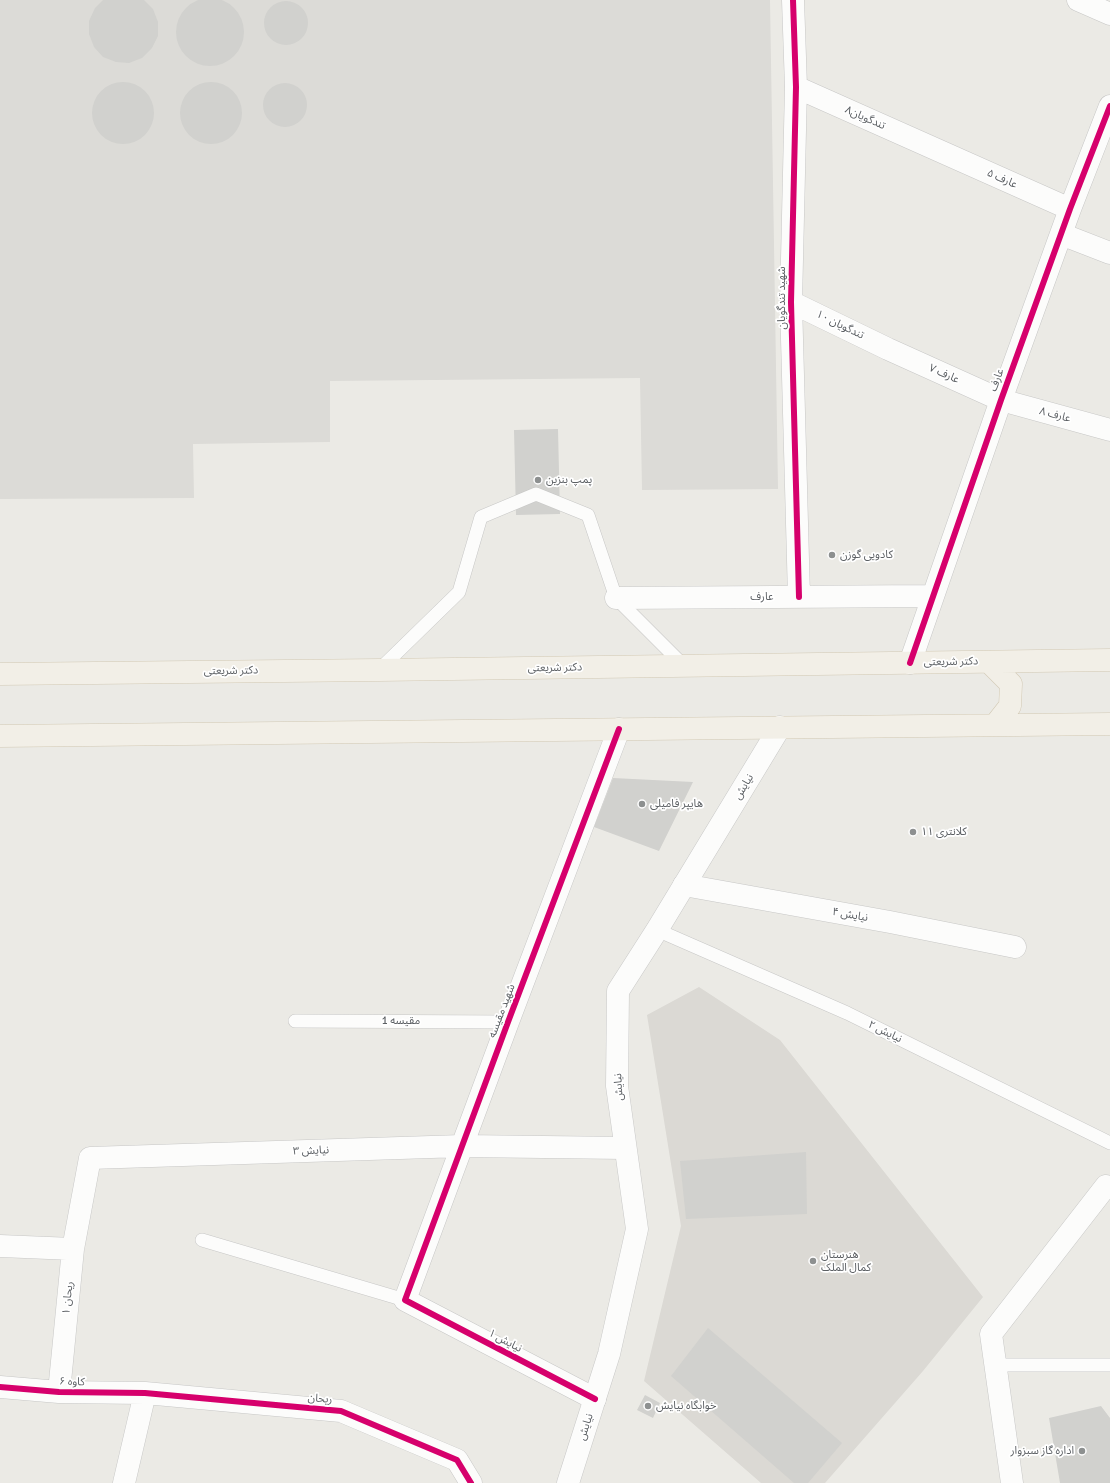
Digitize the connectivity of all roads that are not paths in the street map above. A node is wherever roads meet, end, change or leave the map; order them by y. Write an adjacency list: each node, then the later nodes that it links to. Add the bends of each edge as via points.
1 (793, 0): 4 (street, شهید تندگویان)
2 (1078, 0): 3 (street)
3 (1110, 14)
4 (796, 87): 6 (street, تندگویان۸); 10 (street, شهید تندگویان)
5 (1110, 106): 7 (street, عارف)
6 (933, 148): 7 (street, عارف ۵)
7 (1070, 209): 8 (street, عارف)
8 (1061, 234): 9 (street); 12 (street, عارف)
9 (1110, 253)
10 (791, 302): 11 (street, تندگویان ۱۰); 15 (street, شهید تندگویان)
11 (888, 349): 12 (street, عارف ۷)
12 (1001, 400): 13 (street, عارف ۸); 14 (street, عارف)
13 (1110, 430)
14 (933, 596): 15 (street, عارف); 19 (street, عارف)
15 (799, 597): 16 (street, عارف)
16 (616, 598): 20 (lane); 21 (lane, via 588,515 536,494 482,517 459,592)
17 (1110, 660): 18 (main road, دکتر شریعتی)
18 (989, 662): 19 (main road, دکتر شریعتی); 24 (main road, via 1012,684 1010,706)
19 (910, 663): 20 (main road, دکتر شریعتی)
20 (684, 666): 21 (main road, دکتر شریعتی)
21 (379, 670): 22 (main road, دکتر شریعتی)
22 (0, 674)
23 (1110, 724): 24 (main road)
24 (995, 725): 25 (main road)
25 (780, 727): 26 (main road); 28 (street, نیایش)
26 (619, 729): 27 (main road); 32 (street, شهید مقیسه)
27 (0, 736)
28 (684, 885): 29 (street, نیایش); 30 (street, نیایش ۴)
29 (657, 930): 33 (lane, نیایش ۲, via 847,1013); 35 (street, نیایش, via 618,991 617,1086)
30 (1014, 947)
31 (295, 1021): 32 (lane, مقیسه 1)
32 (508, 1022): 34 (street, شهید مقیسه)
33 (1110, 1143)
34 (462, 1146): 35 (street, نیایش ۳); 39 (street, نیایش ۳, via 90,1158); 40 (street, شهید مقیسه)
35 (626, 1148): 46 (street, نیایش, via 636,1230 609,1354)
36 (1106, 1186): 41 (street, via 991,1334)
37 (202, 1240): 40 (lane, نیایش ۱)
38 (0, 1246): 39 (street)
39 (73, 1249): 44 (street, ریحان ۱)
40 (405, 1300): 46 (street, نیایش ۱)
41 (996, 1365): 42 (lane); 50 (street)
42 (1110, 1365)
43 (0, 1387): 44 (street, کاوه ۶)
44 (59, 1392): 45 (street, کاوه ۶)
45 (145, 1394): 47 (street); 48 (street, ریحان, via 341,1411 457,1460)
46 (595, 1399): 49 (street, نیایش)
47 (124, 1483)
48 (471, 1483)
49 (568, 1483)
50 (1012, 1483)

